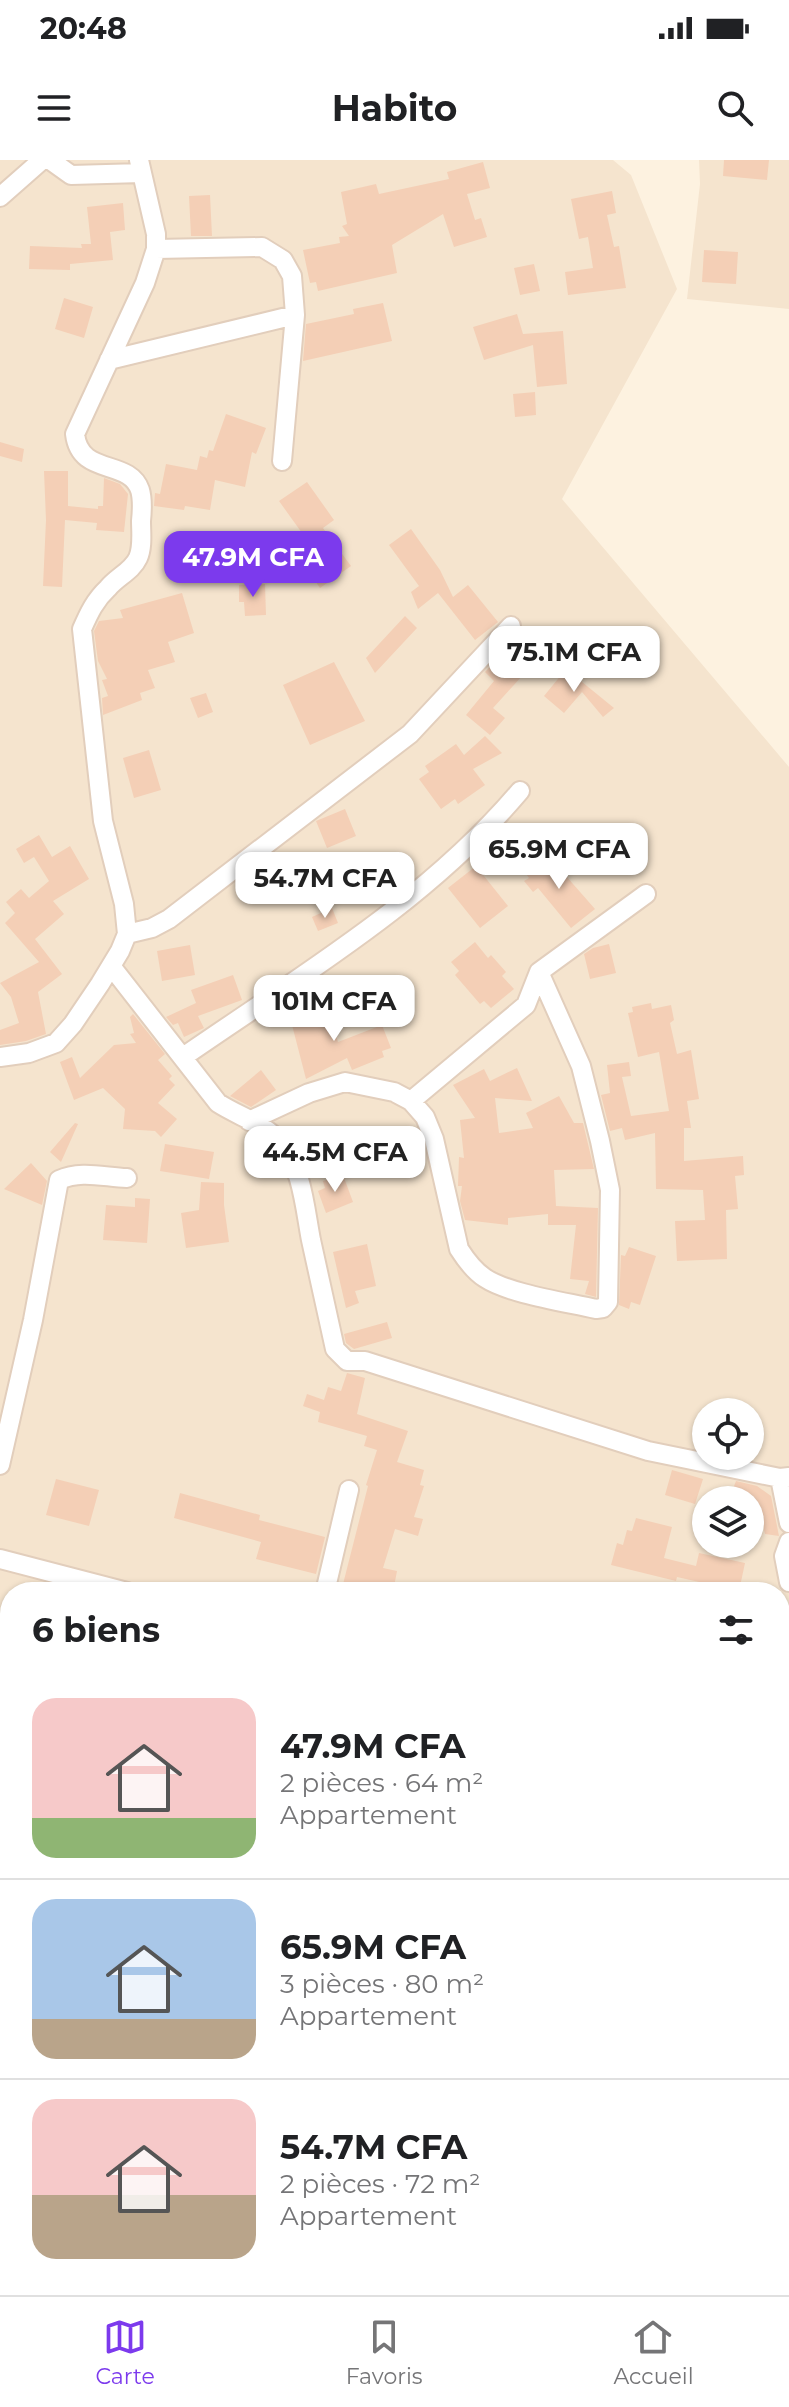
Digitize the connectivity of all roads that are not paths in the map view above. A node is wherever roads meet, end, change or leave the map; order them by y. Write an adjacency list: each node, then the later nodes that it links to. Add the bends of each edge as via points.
1 (42, 160): 4 (street)
2 (50, 160): 3 (street, via 71,175)
3 (141, 167): 5 (street)
4 (0, 197)
5 (156, 249): 6 (street, via 262,247 283,260 292,276); 7 (street)
6 (295, 315): 7 (street); 8 (street)
7 (109, 360): 12 (street, via 75,434 76,448 86,459 135,482 142,505 139,556 91,606 82,629 103,821)
8 (282, 461)
9 (511, 626): 12 (street, via 410,734 169,919)
10 (520, 791): 16 (street, via 446,869)
11 (646, 894): 14 (street)
12 (127, 934): 13 (street)
13 (111, 966): 15 (street, via 56,1043); 16 (street)
14 (539, 972): 17 (street, via 526,1005); 17 (street, via 581,1066 610,1190 608,1302 603,1308 521,1292 486,1279 470,1264 459,1249 434,1139)
15 (0, 1057)
16 (183, 1057): 18 (street, via 218,1103)
17 (411, 1101): 18 (street, via 345,1082)
18 (249, 1121): 21 (street, via 270,1131 292,1161 335,1349 347,1361 365,1361 648,1451)
19 (127, 1178): 20 (street, via 75,1172 59,1180)
20 (0, 1465)
21 (784, 1478): 23 (street)
22 (349, 1490): 27 (street)
23 (789, 1523)
24 (789, 1542): 28 (street, via 784,1556)
25 (0, 1559): 26 (street)
26 (89, 1582)
27 (327, 1582)
28 (789, 1582)

